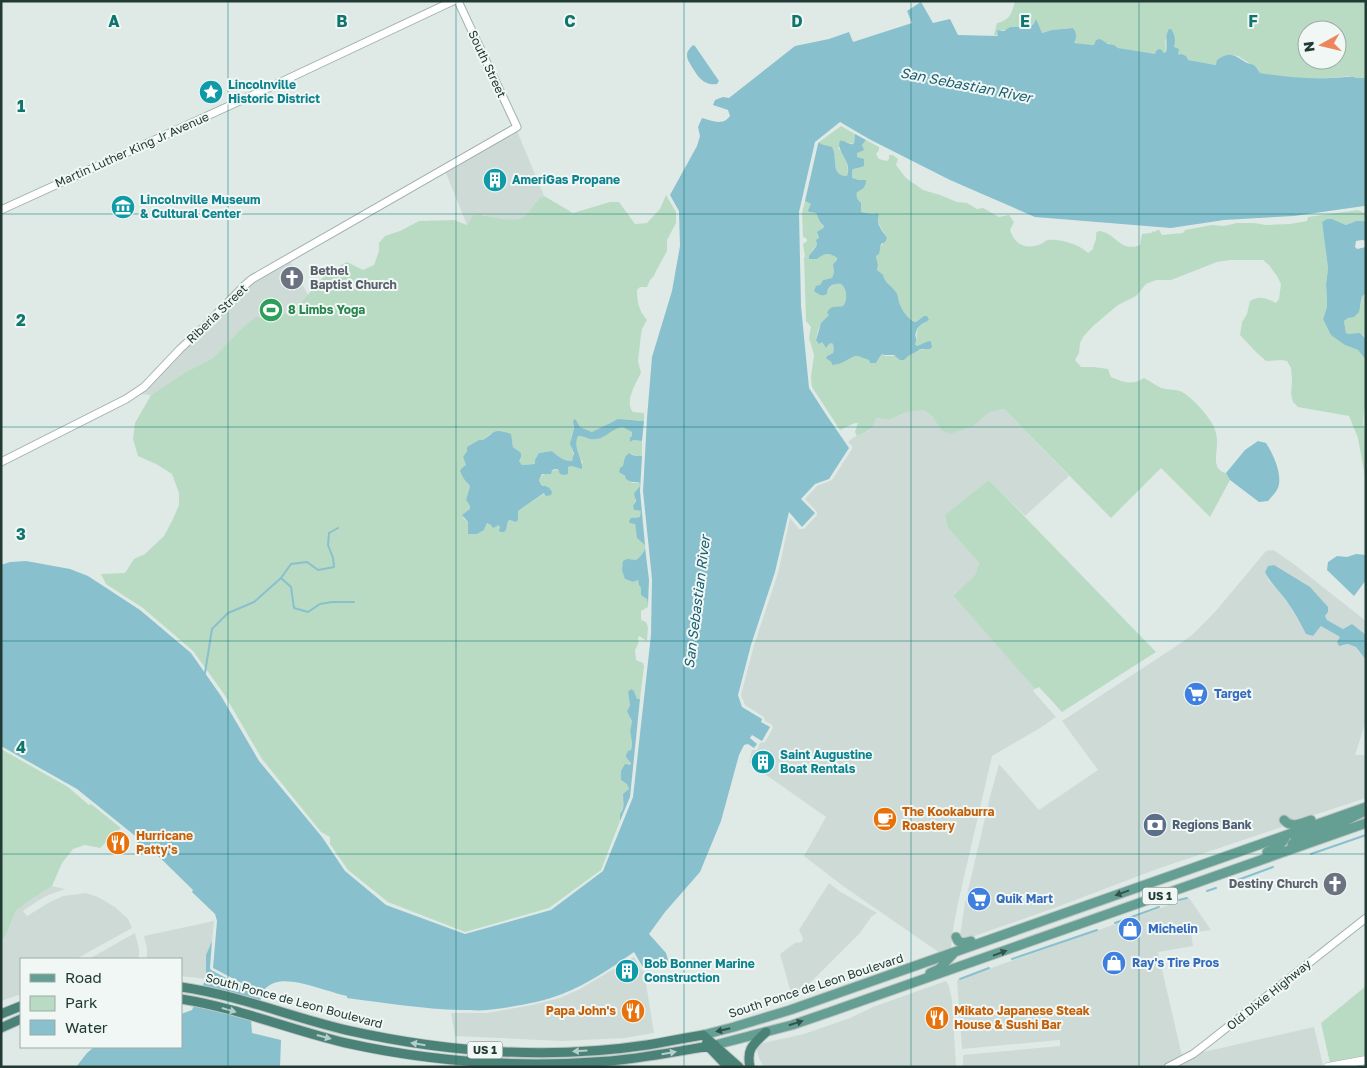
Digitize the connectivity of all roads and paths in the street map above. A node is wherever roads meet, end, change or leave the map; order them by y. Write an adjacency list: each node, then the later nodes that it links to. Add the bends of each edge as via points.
1 (454, 1): 4 (street, Martin Luther King Jr Avenue)
2 (458, 1): 3 (street, South Street)
3 (517, 127): 5 (street, Riberia Street, via 252,279 138,392)
4 (1, 210)
5 (1, 462)
6 (1366, 801): 8 (main road, via 1293,825)
7 (1366, 809): 10 (main road, US 1); 11 (main road, via 1341,824 1298,838)
8 (1284, 820)
9 (1366, 823): 11 (main road, US 1)
10 (1286, 834): 12 (main road, US 1); 13 (main road, via 1278,847)
11 (1292, 849): 13 (main road, US 1)
12 (1240, 852): 14 (main road, via 1172,881); 15 (main road, US 1, one-way to 15)
13 (1194, 884): 14 (main road, US 1)
14 (1168, 893): 21 (main road, US 1, one-way to 14)
15 (1095, 902): 16 (main road, US 1); 18 (main road, via 1074,904 966,943)
16 (1061, 914): 19 (main road, US 1); 21 (main road, via 959,957)
17 (1366, 918): 38 (street, Old Dixie Highway, via 1193,1054)
18 (956, 937)
19 (954, 952): 20 (main road, South Ponce de Leon Boulevard / US 1); 24 (main road, via 934,972 878,991)
20 (915, 966): 25 (main road, via 891,980 863,990); 31 (main road, South Ponce de Leon Boulevard / US 1, one-way to 31, via 790,1010)
21 (954, 969): 24 (main road, South Ponce de Leon Boulevard / US 1)
22 (182, 987): 31 (highway, South Ponce de Leon Boulevard / US 1, one-way to 22, via 646,1045 578,1051 454,1048 352,1031 217,993)
23 (182, 999): 32 (highway, South Ponce de Leon Boulevard / US 1, one-way to 32, via 346,1042 456,1060 586,1063)
24 (868, 999): 25 (main road, South Ponce de Leon Boulevard / US 1)
25 (858, 1002): 30 (main road, South Ponce de Leon Boulevard / US 1, one-way to 25)
26 (20, 1006): 27 (highway)
27 (1, 1014)
28 (20, 1019): 29 (highway)
29 (1, 1028)
30 (766, 1032): 32 (main road, South Ponce de Leon Boulevard / US 1); 37 (highway, via 751,1046)
31 (703, 1035): 32 (highway)
32 (711, 1046): 35 (highway); 36 (highway)
33 (1366, 1060): 34 (main road)
34 (1352, 1065): 39 (main road)
35 (728, 1067)
36 (739, 1067)
37 (750, 1067)
38 (1168, 1067)
39 (1328, 1067)

